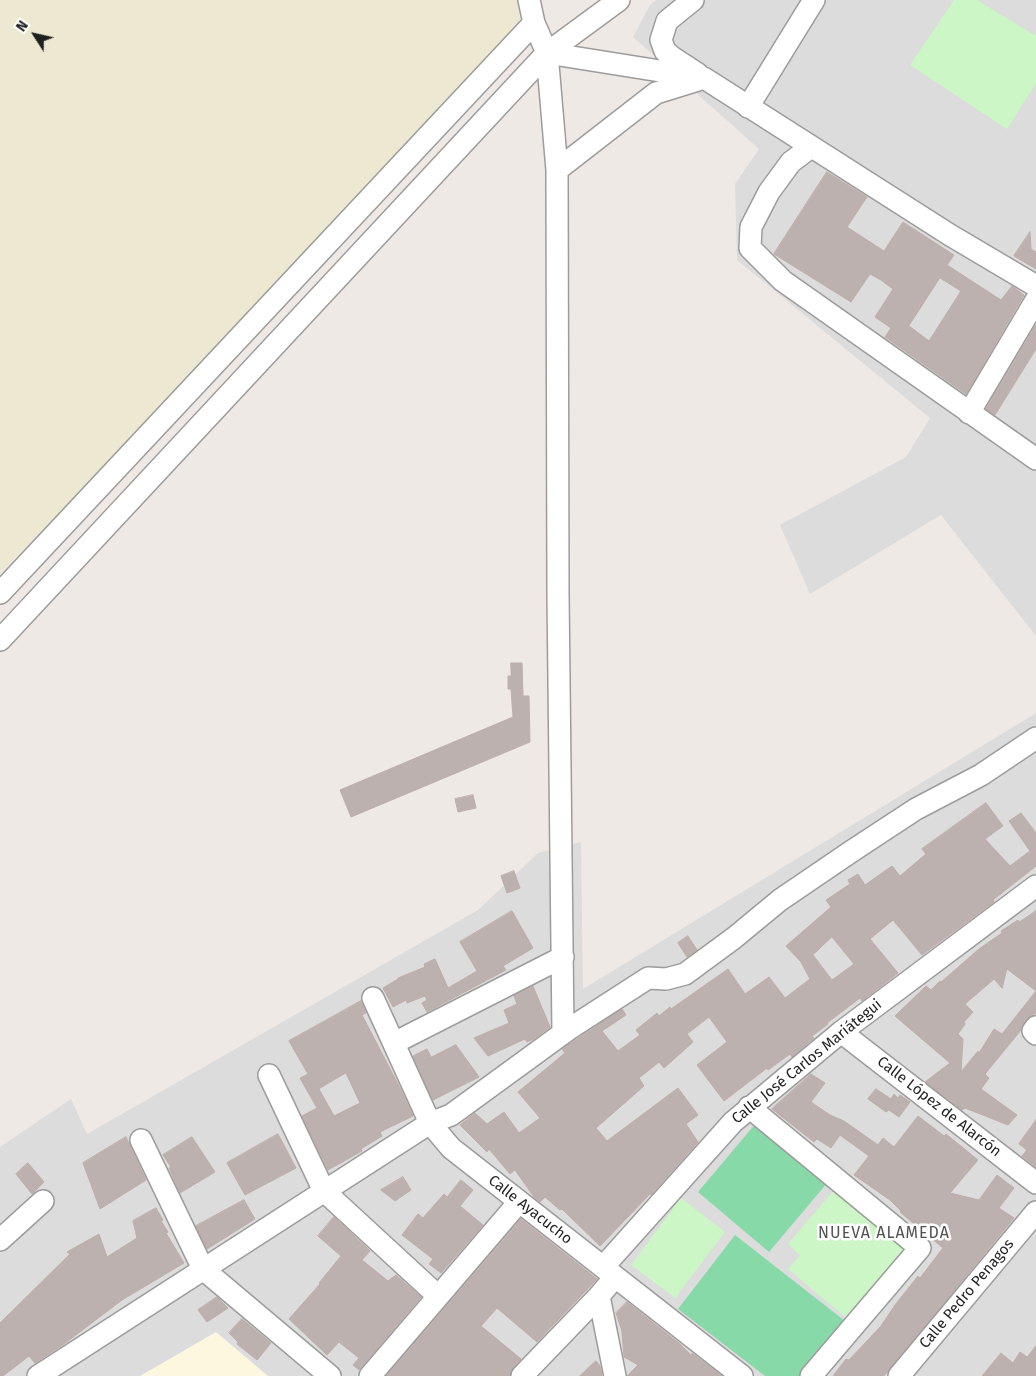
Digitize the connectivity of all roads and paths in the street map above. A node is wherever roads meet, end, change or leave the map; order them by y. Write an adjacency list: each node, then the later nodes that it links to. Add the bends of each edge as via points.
1 (529, 0): 5 (street)
2 (619, 0): 6 (street)
3 (692, 0): 7 (street, via 666,21 661,40 665,51)
4 (814, 0): 8 (street)
5 (534, 23): 6 (street); 15 (street)
6 (547, 53): 7 (street); 10 (street); 16 (street)
7 (704, 78): 8 (street); 10 (street, via 656,93)
8 (748, 107): 9 (street)
9 (811, 147): 11 (street); 13 (street, via 790,162 769,192 750,227 750,248 783,281)
10 (557, 170): 19 (street)
11 (1036, 286)
12 (1036, 300): 13 (street)
13 (969, 413): 14 (street)
14 (1036, 459)
15 (0, 592)
16 (0, 640)
17 (1036, 738): 23 (street, via 981,775 916,809 844,856 780,900 685,974 648,978)
18 (1036, 886): 22 (street, Calle José Carlos Mariátegui)
19 (563, 957): 23 (street); 25 (street)
20 (373, 998): 25 (street, Calle Ayacucho)
21 (1036, 1027): 24 (street, via 1033,1031)
22 (841, 1032): 27 (street, Calle José Carlos Mariátegui); 30 (street, Calle López de Alarcón)
23 (563, 1033): 28 (street, via 451,1115)
24 (1036, 1034)
25 (394, 1043): 28 (street, Calle Ayacucho)
26 (269, 1075): 31 (street)
27 (750, 1107): 37 (street, Calle José Carlos Mariátegui, via 733,1122); 47 (street, via 920,1248)
28 (430, 1122): 31 (street); 33 (street, Calle Ayacucho, via 451,1148)
29 (141, 1140): 36 (street)
30 (1036, 1183)
31 (324, 1191): 36 (street); 38 (street)
32 (43, 1201): 35 (street)
33 (519, 1202): 37 (street, Calle Ayacucho); 38 (street)
34 (1036, 1212): 48 (street, Calle Pedro Penagos)
35 (0, 1240)
36 (203, 1269): 40 (street); 41 (street)
37 (614, 1275): 39 (street, Calle José Carlos Mariátegui); 46 (street, Calle Ayacucho)
38 (438, 1296): 42 (street)
39 (601, 1303): 43 (street); 44 (street); 45 (street)
40 (38, 1376)
41 (330, 1376)
42 (370, 1376)
43 (522, 1376)
44 (541, 1376)
45 (615, 1376)
46 (742, 1376)
47 (811, 1376)
48 (899, 1376)

